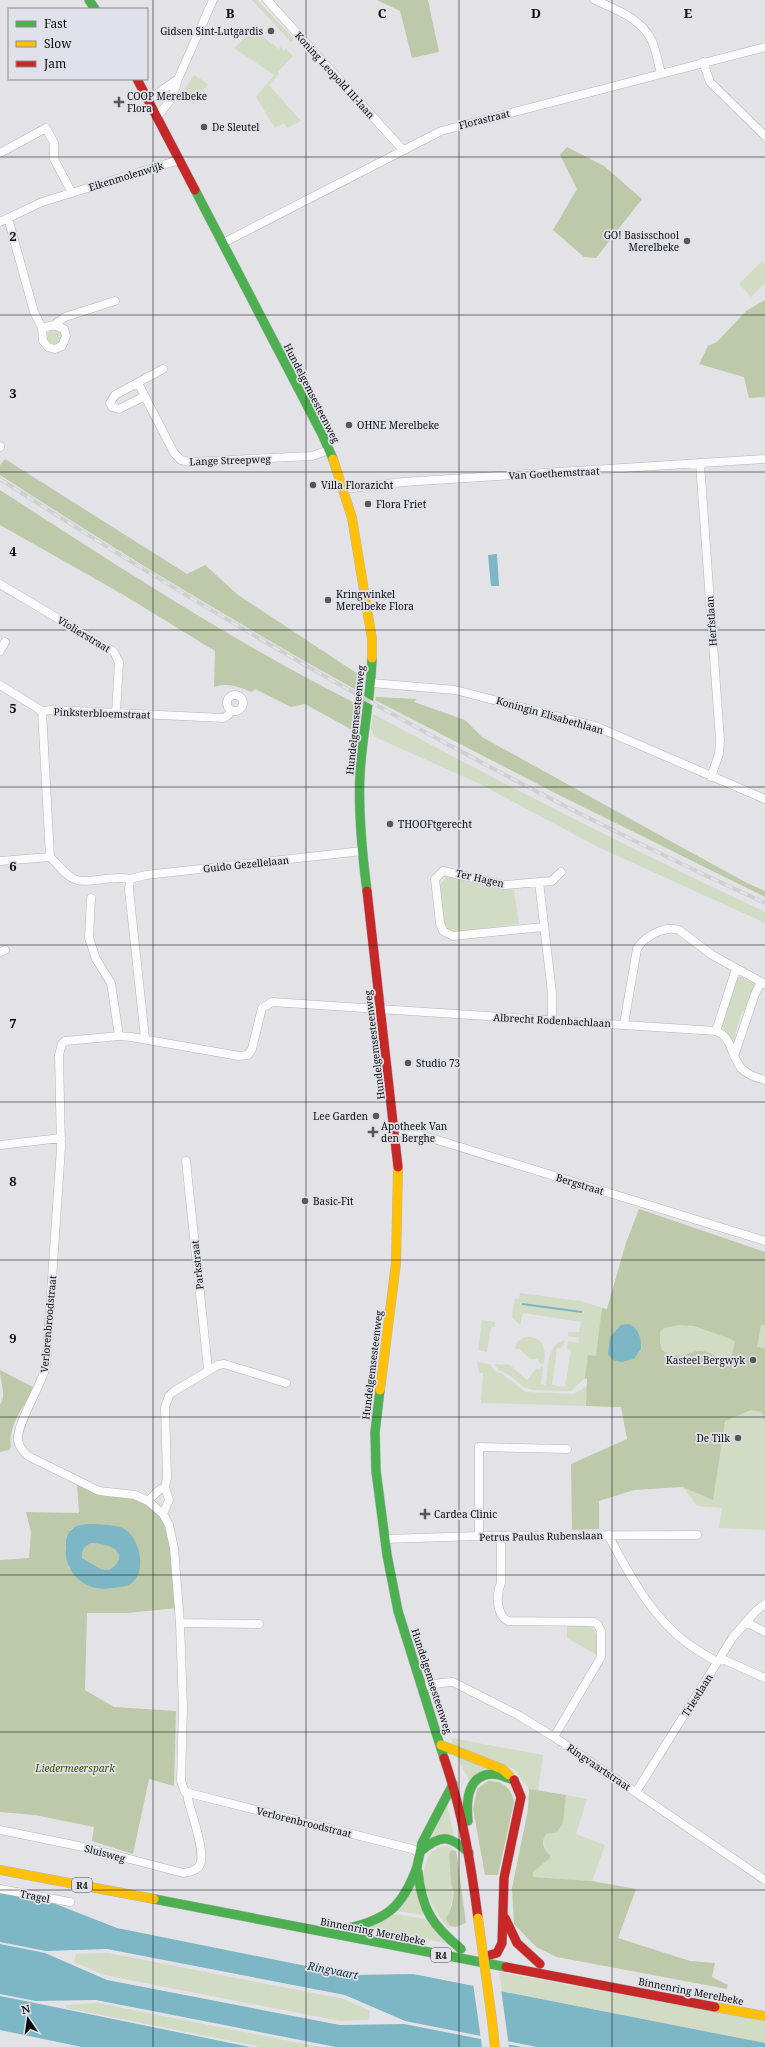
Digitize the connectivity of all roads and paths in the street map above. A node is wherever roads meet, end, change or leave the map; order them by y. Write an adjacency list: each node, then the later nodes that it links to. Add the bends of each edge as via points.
1 (213, 0): 7 (street)
2 (267, 0): 12 (street, Koning Leopold III-laan)
3 (595, 0): 6 (street, via 638,22 646,31 652,42)
4 (765, 47): 5 (street, Florastraat)
5 (704, 62): 6 (street, Florastraat); 11 (street, via 710,82)
6 (660, 74): 12 (street, Florastraat, via 454,126)
7 (178, 79): 9 (street); 10 (street, via 172,98)
8 (138, 80): 9 (main road, Hundelgemsesteenweg)
9 (148, 100): 10 (main road, Hundelgemsesteenweg)
10 (157, 117): 14 (main road, Hundelgemsesteenweg)
11 (765, 136)
12 (403, 150): 18 (street, Florastraat)
13 (0, 153): 15 (street, via 46,128 54,143 54,159)
14 (179, 160): 15 (street, Eikenmolenwijk); 18 (main road, Hundelgemsesteenweg)
15 (72, 192): 16 (street, Eikenmolenwijk, via 31,206)
16 (8, 218): 17 (street, Eikenmolenwijk); 21 (street, via 34,312)
17 (0, 222)
18 (223, 243): 25 (main road, Hundelgemsesteenweg)
19 (115, 301): 20 (street, via 65,317)
20 (54, 325): 21 (street); 21 (street, via 61,327 66,333 66,340 59,348 51,349 45,344)
21 (42, 328)
22 (163, 369): 23 (street)
23 (138, 383): 24 (street, Lange Streepweg); 24 (street, via 113,396 110,400 111,405 114,409 119,409)
24 (145, 396): 25 (street, Lange Streepweg, via 174,453 185,462 312,456)
25 (329, 450): 28 (main road, Hundelgemsesteenweg)
26 (765, 459): 27 (street, Van Goethemstraat)
27 (700, 464): 28 (street, Van Goethemstraat, via 403,482); 37 (street, Herfstlaan, via 720,740 719,754)
28 (344, 490): 32 (main road, Hundelgemsesteenweg, via 359,549 369,616 372,639)
29 (0, 584): 36 (street, Violierstraat, via 114,652 119,662)
30 (5, 642): 31 (street)
31 (0, 651)
32 (371, 683): 37 (street, Koningin Elisabethlaan, via 424,686 477,694 595,726); 39 (main road, Hundelgemsesteenweg, via 360,771)
33 (0, 685): 35 (street)
34 (231, 710): 36 (street, Pinksterbloemstraat, via 224,718)
35 (42, 711): 36 (street, Pinksterbloemstraat); 40 (street, Pinksterbloemstraat)
36 (116, 713)
37 (711, 777): 38 (street, Koningin Elisabethlaan)
38 (765, 800)
39 (362, 851): 43 (street, Guido Gezellelaan, via 146,875); 49 (main road, Hundelgemsesteenweg)
40 (50, 857): 41 (street); 43 (street, Guido Gezellelaan, via 77,880 117,877)
41 (0, 861)
42 (561, 872): 44 (street, Ter Hagen, via 552,881)
43 (130, 879): 54 (street, via 129,890)
44 (539, 882): 46 (street); 46 (street, Ter Hagen, via 504,885 443,871 435,879 440,923 443,931 453,936)
45 (91, 898): 53 (street, via 89,938 96,959 111,983)
46 (544, 927): 50 (street, via 552,993)
47 (736, 969): 48 (street); 51 (street, via 674,928 645,939 637,949); 52 (street)
48 (763, 983): 55 (street, via 755,994)
49 (381, 1008): 50 (street, Albrecht Rodenbachlaan); 54 (street, Verlorenbroodstraat, via 272,1002 262,1008 252,1049 248,1055); 57 (main road, Hundelgemsesteenweg)
50 (552, 1021): 51 (street, Albrecht Rodenbachlaan)
51 (624, 1024): 52 (street, Albrecht Rodenbachlaan)
52 (719, 1032): 55 (street)
53 (118, 1036): 54 (street, Verlorenbroodstraat); 58 (street, Verlorenbroodstraat, via 65,1041 62,1044 59,1055)
54 (145, 1038)
55 (734, 1056): 56 (street, via 747,1073)
56 (765, 1080)
57 (395, 1131): 61 (street, Bergstraat, via 421,1135); 72 (main road, Hundelgemsesteenweg, via 399,1188 397,1250 375,1432 376,1471)
58 (61, 1138): 59 (street); 66 (street, Verlorenbroodstraat, via 46,1366 43,1380 19,1429 20,1448 28,1456 99,1491 128,1494)
59 (0, 1145)
60 (186, 1161): 62 (street, Parkstraat)
61 (765, 1241)
62 (208, 1369): 63 (street, via 224,1364); 65 (street, via 173,1392 166,1400)
63 (286, 1383)
64 (567, 1450): 70 (street, via 479,1447)
65 (165, 1487): 66 (street); 67 (street, via 169,1500)
66 (148, 1500): 67 (street, Verlorenbroodstraat)
67 (163, 1514): 75 (street, Verlorenbroodstraat, via 172,1535)
68 (608, 1535): 69 (street, Petrus Paulus Rubenslaan); 71 (street, Petrus Paulus Rubenslaan); 78 (street, via 643,1596 662,1621 677,1635)
69 (697, 1535)
70 (479, 1536): 71 (street, Petrus Paulus Rubenslaan); 72 (street, Petrus Paulus Rubenslaan)
71 (501, 1536): 81 (street, via 499,1611 502,1617 508,1621 594,1622 601,1631 601,1657)
72 (385, 1539): 80 (main road, Hundelgemsesteenweg, via 398,1611)
73 (765, 1604): 74 (street, Triestlaan)
74 (746, 1622): 77 (street); 78 (street, Triestlaan)
75 (180, 1623): 76 (street); 86 (street, Verlorenbroodstraat, via 183,1708 181,1781)
76 (259, 1624)
77 (765, 1632)
78 (718, 1660): 79 (street); 85 (street, Triestlaan)
79 (765, 1678)
80 (421, 1687): 81 (street, Ringvaartstraat, via 454,1682); 82 (main road, Hundelgemsesteenweg)
81 (554, 1737): 85 (street, Ringvaartstraat)
82 (441, 1745): 83 (main road, via 502,1769); 84 (main road, Hundelgemsesteenweg)
83 (514, 1780): 88 (main road, via 492,1774 478,1778 472,1784 467,1793 468,1821); 98 (main road, via 521,1797 504,1878)
84 (453, 1784): 88 (main road, Hundelgemsesteenweg); 89 (main road, via 422,1842)
85 (636, 1792): 94 (street, Ringvaartstraat)
86 (188, 1794): 89 (street, Verlorenbroodstraat, via 412,1848); 91 (street, Verlorenbroodstraat)
87 (0, 1830): 91 (street, Sluisweg, via 88,1848 183,1873 197,1868)
88 (464, 1831): 90 (main road, Hundelgemsesteenweg)
89 (419, 1853): 90 (main road, via 441,1837 453,1840); 92 (main road)
90 (469, 1853): 105 (main road, Hundelgemsesteenweg, bridge)
91 (201, 1857)
92 (417, 1867): 99 (main road, via 410,1886 392,1912 370,1924); 100 (main road, R4, via 420,1894 429,1918 441,1934)
93 (0, 1870): 97 (main road, Binnenring Merelbeke / R4)
94 (765, 1880)
95 (0, 1889): 96 (street, Tragel)
96 (70, 1902)
97 (232, 1915): 99 (main road, via 269,1914); 103 (main road, Binnenring Merelbeke / R4)
98 (504, 1915): 101 (main road, via 502,1943 497,1952); 102 (main road, via 517,1943)
99 (349, 1928): 100 (main road)
100 (461, 1949): 101 (main road)
101 (490, 1955): 102 (main road)
102 (540, 1964): 103 (main road, R4, via 645,1986)
103 (651, 1995): 104 (main road, Binnenring Merelbeke / R4)
104 (765, 2016)
105 (495, 2047)

